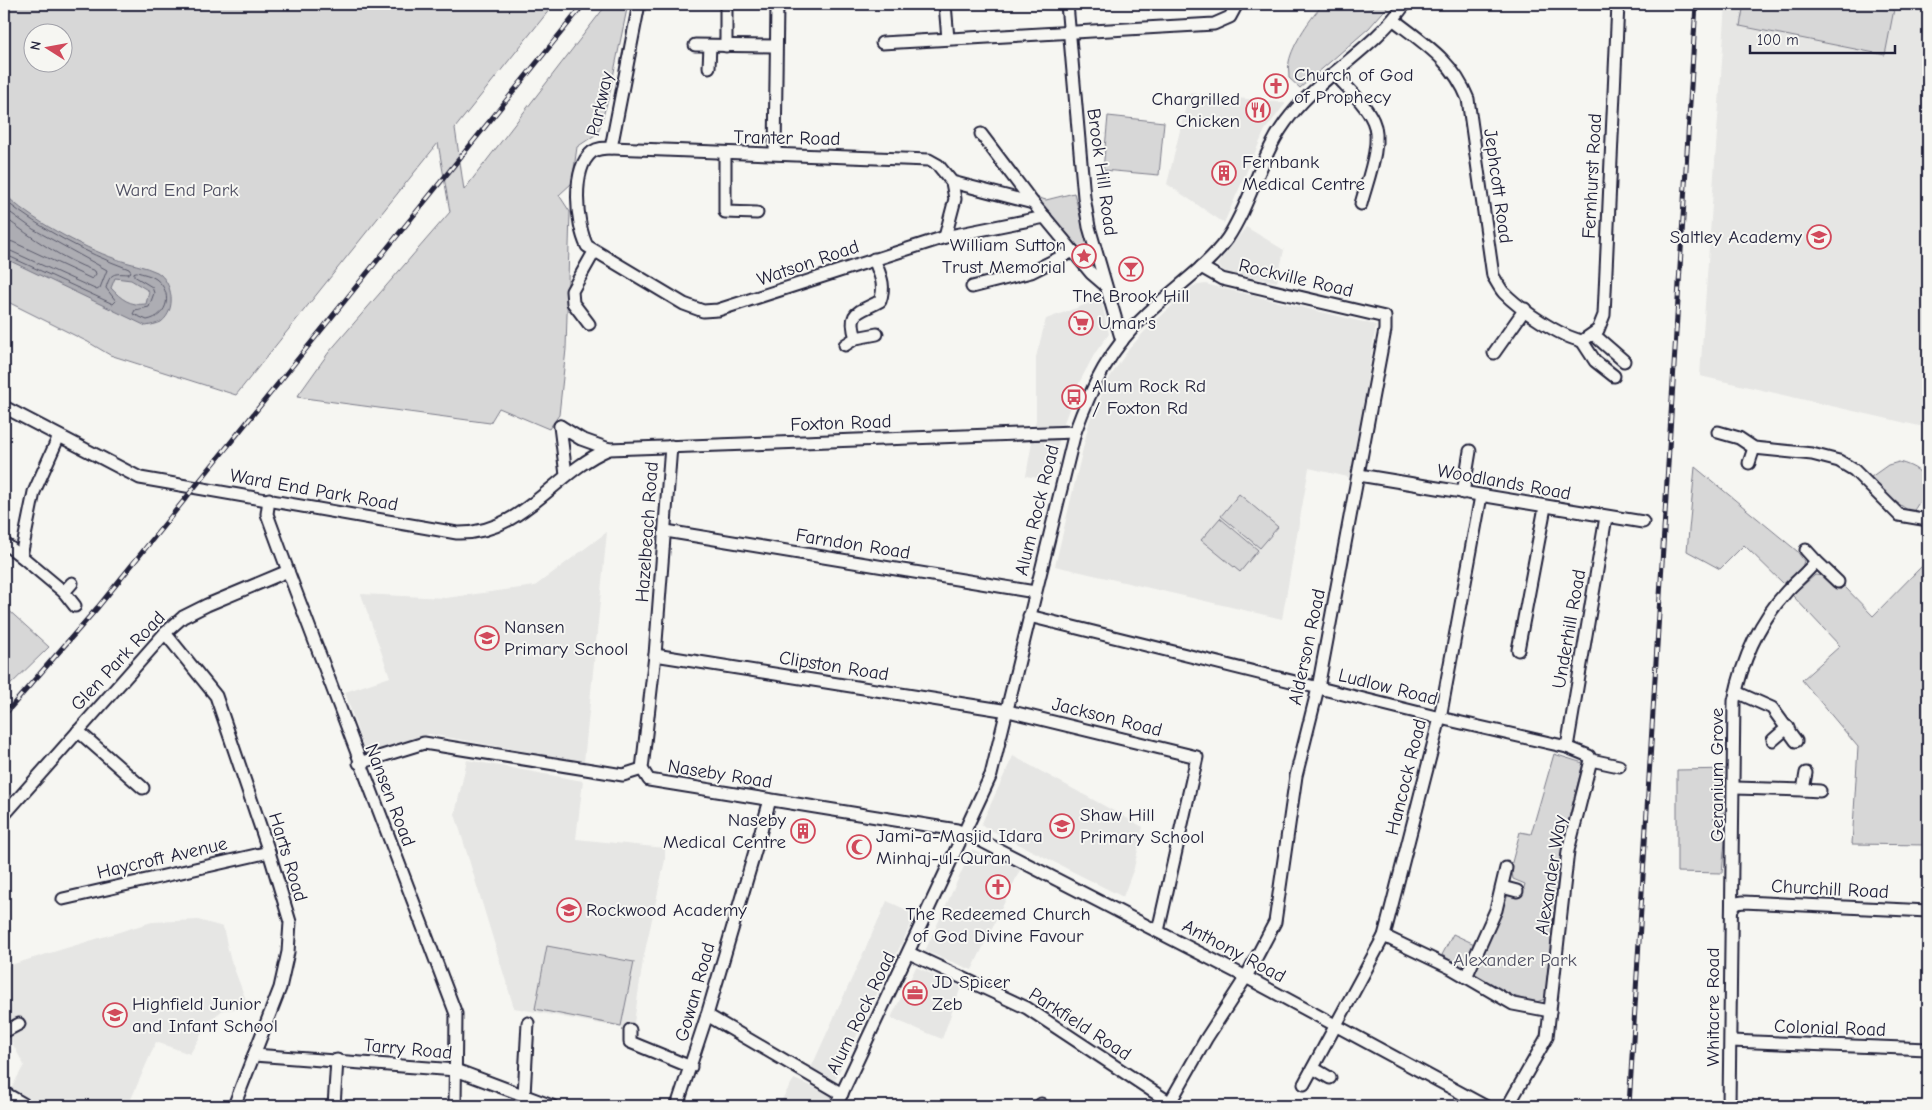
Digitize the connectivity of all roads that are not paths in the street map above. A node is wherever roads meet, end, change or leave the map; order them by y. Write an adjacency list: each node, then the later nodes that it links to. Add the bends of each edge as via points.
1 (639, 4): 20 (street, Parkway)
2 (726, 4): 15 (street)
3 (776, 4): 16 (street)
4 (945, 4): 11 (street)
5 (1067, 4): 10 (street, Brook Hill Road)
6 (1237, 4): 10 (street, via 1230,17 1214,24)
7 (1404, 4): 9 (street, Alum Rock Road)
8 (1618, 4): 39 (street, Fernhurst Road, via 1604,315)
9 (1394, 20): 18 (street, Alum Rock Road); 35 (street, Jephcott Road, via 1447,63 1460,79 1468,99 1494,276 1504,293)
10 (1069, 31): 11 (street); 33 (street, Brook Hill Road, via 1084,197)
11 (948, 39): 12 (street)
12 (882, 43)
13 (695, 45): 14 (street)
14 (710, 46): 15 (street); 17 (street)
15 (726, 46): 16 (street)
16 (775, 46): 21 (street)
17 (709, 66)
18 (1334, 73): 25 (street, via 1368,112 1377,136); 32 (street, Alum Rock Road, via 1286,121 1246,208 1226,240)
19 (982, 134): 24 (street)
20 (611, 148): 22 (street, Tranter Road); 30 (street, Parkway, via 591,153 585,162 578,196 580,234 586,246)
21 (775, 153): 22 (street, Tranter Road); 23 (street, Tranter Road, via 929,160 938,165)
22 (725, 154): 26 (street, via 725,212)
23 (952, 182): 24 (street); 28 (street, via 954,199)
24 (1033, 203): 27 (street)
25 (1361, 204)
26 (757, 213)
27 (1045, 217): 28 (street, Watson Road); 29 (street)
28 (946, 237): 31 (street, Watson Road)
29 (1073, 251): 33 (street); 34 (street, via 1031,272)
30 (594, 252): 31 (street, Watson Road, via 684,304 703,311 745,303); 37 (street, via 572,291 574,303)
31 (874, 259): 40 (street, via 883,293 880,302 858,311 853,317)
32 (1201, 267): 36 (street, Rockville Road, via 1222,279); 41 (street, Alum Rock Road, via 1144,315)
33 (1105, 285): 41 (street, Brook Hill Road)
34 (972, 287)
35 (1525, 309): 42 (street, Jephcott Road, via 1569,338); 44 (street)
36 (1386, 317): 57 (street, Alderson Road)
37 (589, 324)
38 (877, 334): 40 (street)
39 (1593, 334): 42 (street); 45 (street)
40 (856, 338): 43 (street)
41 (1122, 340): 48 (street, Alum Rock Road, via 1104,364)
42 (1582, 341): 46 (street, via 1595,361)
43 (845, 345)
44 (1494, 353)
45 (1624, 360)
46 (1614, 376)
47 (5, 410): 50 (street, Ward End Park Road)
48 (1075, 432): 51 (street, Foxton Road); 72 (street, Alum Rock Road)
49 (1718, 432): 52 (street, via 1739,438)
50 (59, 436): 60 (street, Ward End Park Road, via 140,478); 68 (street, via 34,492)
51 (671, 446): 53 (street, Foxton Road); 65 (street, Hazelbeach Road)
52 (1754, 448): 55 (street); 63 (street, via 1812,454 1839,461 1854,470 1899,515)
53 (609, 449): 56 (street, Ward End Park Road, via 590,457); 56 (street, via 581,439 560,426)
54 (1470, 451): 58 (street)
55 (1749, 463)
56 (566, 475): 60 (street, Ward End Park Road, via 522,514 504,524 470,534)
57 (1359, 475): 58 (street, Woodlands Road); 78 (street, Alderson Road)
58 (1463, 493): 59 (street, Woodlands Road)
59 (1481, 496): 61 (street, Woodlands Road); 81 (street, Hancock Road)
60 (269, 500): 70 (street, Nansen Road, via 267,514)
61 (1545, 507): 62 (street, Woodlands Road); 76 (street)
62 (1606, 517): 64 (street, Woodlands Road); 86 (street, Underhill Road)
63 (1928, 520)
64 (1643, 522)
65 (666, 531): 72 (street, Farndon Road); 77 (street, Hazelbeach Road)
66 (4, 543): 68 (street)
67 (1806, 550): 69 (street)
68 (21, 556): 73 (street, via 68,588)
69 (1816, 561): 71 (street); 79 (street, Geranium Grove, via 1787,591 1762,626 1745,660)
70 (288, 571): 75 (street, Glen Park Road, via 183,617); 88 (street, Nansen Road)
71 (1838, 582)
72 (1035, 592): 74 (street, Alum Rock Road)
73 (75, 606)
74 (1029, 616): 78 (street, Ludlow Road); 80 (street, Alum Rock Road)
75 (165, 633): 83 (street, Glen Park Road); 99 (street, Harts Road, via 216,696)
76 (1518, 650)
77 (655, 654): 80 (street, Clipston Road); 90 (street, Hazelbeach Road)
78 (1318, 688): 81 (street, Ludlow Road); 109 (street, Alderson Road, via 1296,776 1275,922)
79 (1736, 692): 82 (street, via 1772,708); 93 (street, Geranium Grove, via 1733,718)
80 (1008, 711): 98 (street, Alum Rock Road, via 991,775); 106 (street, Jackson Road, via 1197,757)
81 (1440, 718): 86 (street, Ludlow Road); 107 (street, Hancock Road)
82 (1788, 727): 84 (street); 85 (street)
83 (78, 731): 92 (street); 97 (street, Glen Park Road)
84 (1773, 740)
85 (1796, 741)
86 (1567, 747): 87 (street, Ludlow Road, via 1589,756)
87 (1591, 760): 89 (street, Ludlow Road); 111 (street, Alexander Way, via 1568,852)
88 (359, 763): 90 (street, Naseby Road, via 424,743 623,775); 124 (street, Nansen Road, via 456,1014)
89 (1619, 766)
90 (642, 770): 96 (street, Naseby Road, via 649,780)
91 (1806, 773): 94 (street)
92 (142, 788)
93 (1735, 788): 94 (street); 104 (street, Geranium Grove)
94 (1803, 790): 95 (street)
95 (1820, 791)
96 (770, 800): 98 (street, Naseby Road); 112 (street, Gowan Road)
97 (4, 815)
98 (964, 833): 106 (street, Anthony Road); 108 (street, Alum Rock Road)
99 (270, 852): 103 (street, Haycroft Avenue); 120 (street, Harts Road, via 290,922 290,937 280,988)
100 (1506, 868): 101 (street)
101 (1502, 886): 102 (street); 110 (street, via 1496,910)
102 (1517, 890)
103 (63, 899)
104 (1732, 909): 105 (street, Churchill Road, via 1742,902); 118 (street, Whitacre Road)
105 (1928, 911)
106 (1158, 931): 109 (street, Anthony Road)
107 (1384, 936): 110 (street); 115 (street, Hancock Road)
108 (909, 953): 127 (street, Alum Rock Road); 131 (street, Parkfield Road, via 1027,1008)
109 (1246, 977): 115 (street, Anthony Road); 131 (street, Alderson Road, via 1206,1039)
110 (1466, 977): 111 (street, via 1513,1004)
111 (1550, 1011): 139 (street, Alexander Way, via 1547,1036)
112 (707, 1015): 122 (street, Gowan Road); 127 (street)
113 (528, 1023): 129 (street)
114 (20, 1024): 117 (street)
115 (1337, 1026): 123 (street, Hancock Road); 138 (street, Anthony Road)
116 (630, 1030): 122 (street, via 630,1042)
117 (4, 1032)
118 (1731, 1041): 119 (street, Colonial Road); 140 (street, Whitacre Road)
119 (1928, 1049)
120 (254, 1055): 121 (street, Tarry Road); 133 (street, Harts Road)
121 (337, 1060): 124 (street, Tarry Road); 134 (street)
122 (691, 1067): 136 (street, Gowan Road)
123 (1313, 1068): 125 (street); 126 (street, Hancock Road)
124 (456, 1070): 129 (street, Tarry Road); 135 (street, Nansen Road)
125 (1330, 1078)
126 (1304, 1084)
127 (842, 1094): 137 (street, Alum Rock Road)
128 (4, 1095): 132 (main road)
129 (524, 1095): 130 (street, Tarry Road)
130 (547, 1105)
131 (1171, 1105)
132 (23, 1106)
133 (234, 1106)
134 (334, 1106)
135 (455, 1106)
136 (677, 1106)
137 (836, 1106)
138 (1484, 1106)
139 (1508, 1106)
140 (1729, 1106)

